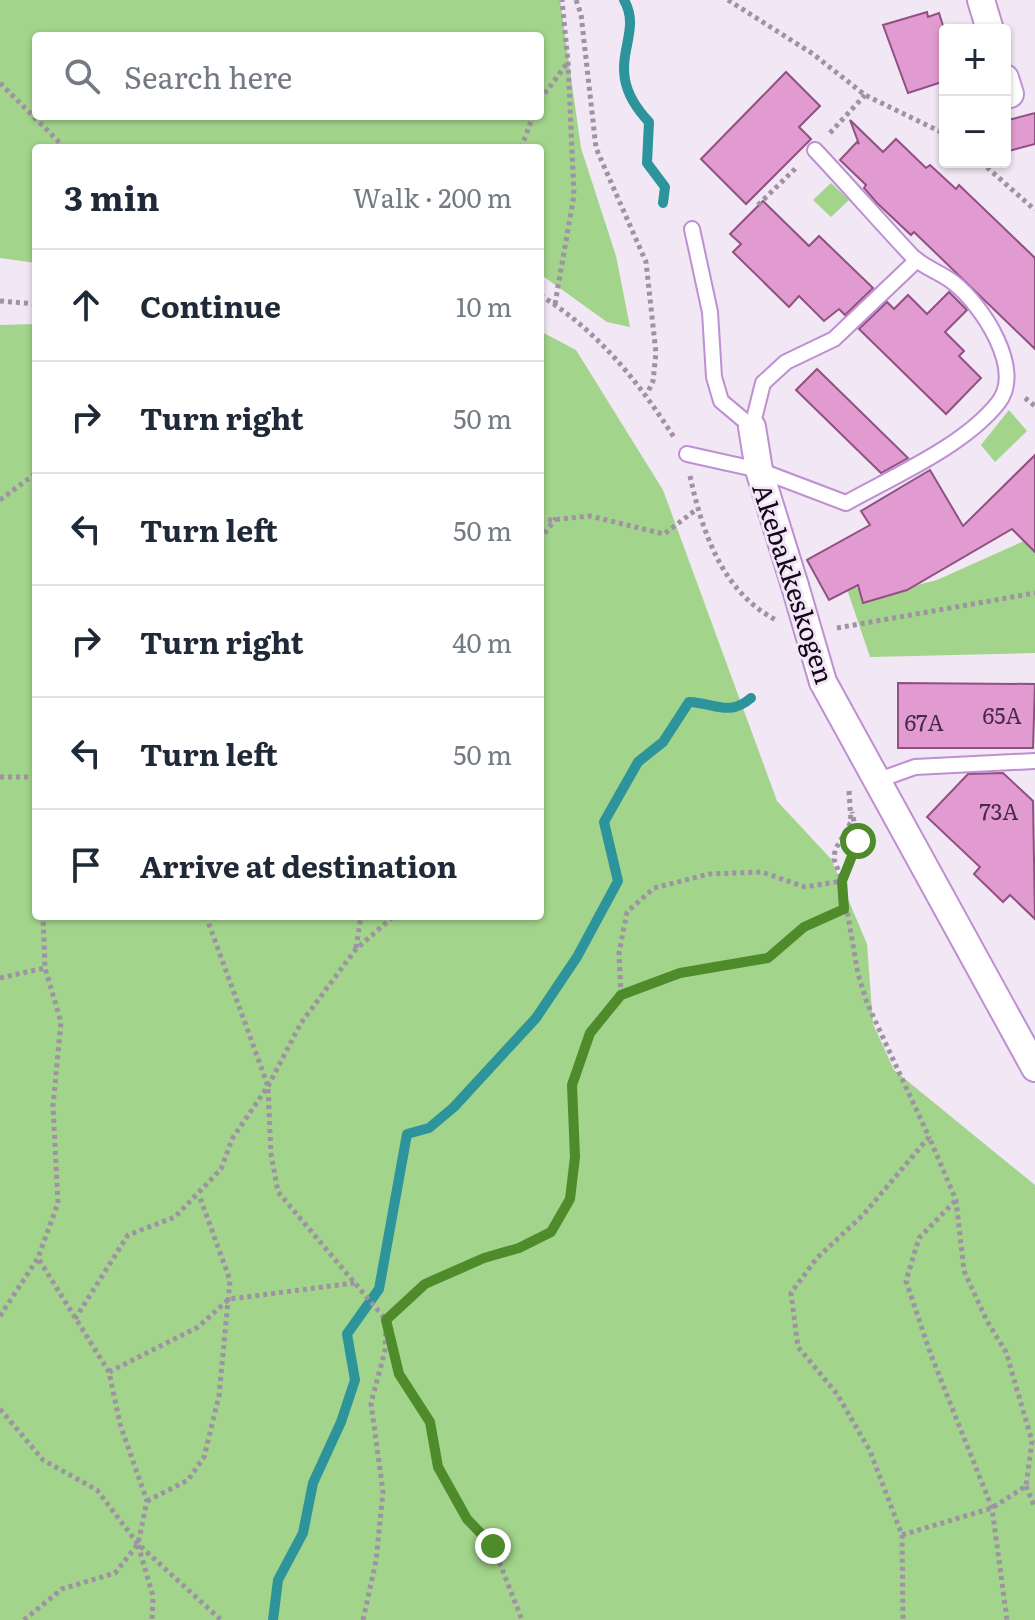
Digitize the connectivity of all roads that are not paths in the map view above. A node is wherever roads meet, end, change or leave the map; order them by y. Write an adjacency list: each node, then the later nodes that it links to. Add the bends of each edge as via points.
1 (981, 0): 2 (street)
2 (988, 24)
3 (815, 150): 5 (lane, Akebakkeskogen)
4 (692, 229): 6 (lane, via 721,401)
5 (917, 260): 6 (lane, Akebakkeskogen, via 834,339 786,362 763,383); 8 (lane, Akebakkeskogen, via 955,284 984,315 1009,385 998,404 952,442 846,503)
6 (752, 427): 8 (street, Akebakkeskogen)
7 (687, 454): 8 (lane)
8 (759, 470): 10 (street, Akebakkeskogen, bridge, via 823,682)
9 (1035, 761): 10 (lane, via 915,767)
10 (866, 783): 11 (street, Akebakkeskogen)
11 (1035, 1067)

